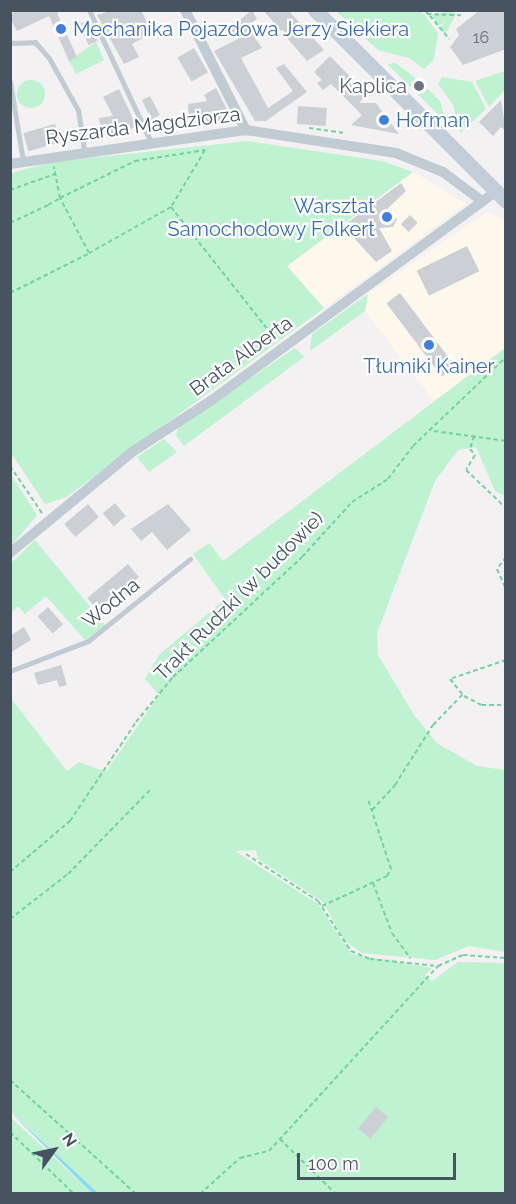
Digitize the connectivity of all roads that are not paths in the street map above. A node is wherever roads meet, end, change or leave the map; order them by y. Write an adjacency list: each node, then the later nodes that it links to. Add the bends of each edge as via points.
1 (89, 10): 7 (lane)
2 (185, 10): 6 (street)
3 (315, 10): 11 (street)
4 (10, 43): 8 (lane, via 35,42 49,58 78,110)
5 (10, 82): 9 (lane)
6 (246, 130): 7 (street, Ryszarda Magdziorza); 12 (street, Ryszarda Magdziorza, via 396,153 443,172)
7 (150, 140): 8 (street, Ryszarda Magdziorza)
8 (84, 150): 9 (street, Ryszarda Magdziorza)
9 (23, 161): 10 (street, Ryszarda Magdziorza)
10 (10, 164)
11 (501, 196): 12 (street, Brata Alberta)
12 (482, 201): 13 (street, Brata Alberta, via 132,452)
13 (10, 553)
14 (190, 559): 15 (lane, Wodna, via 88,641)
15 (10, 671)

